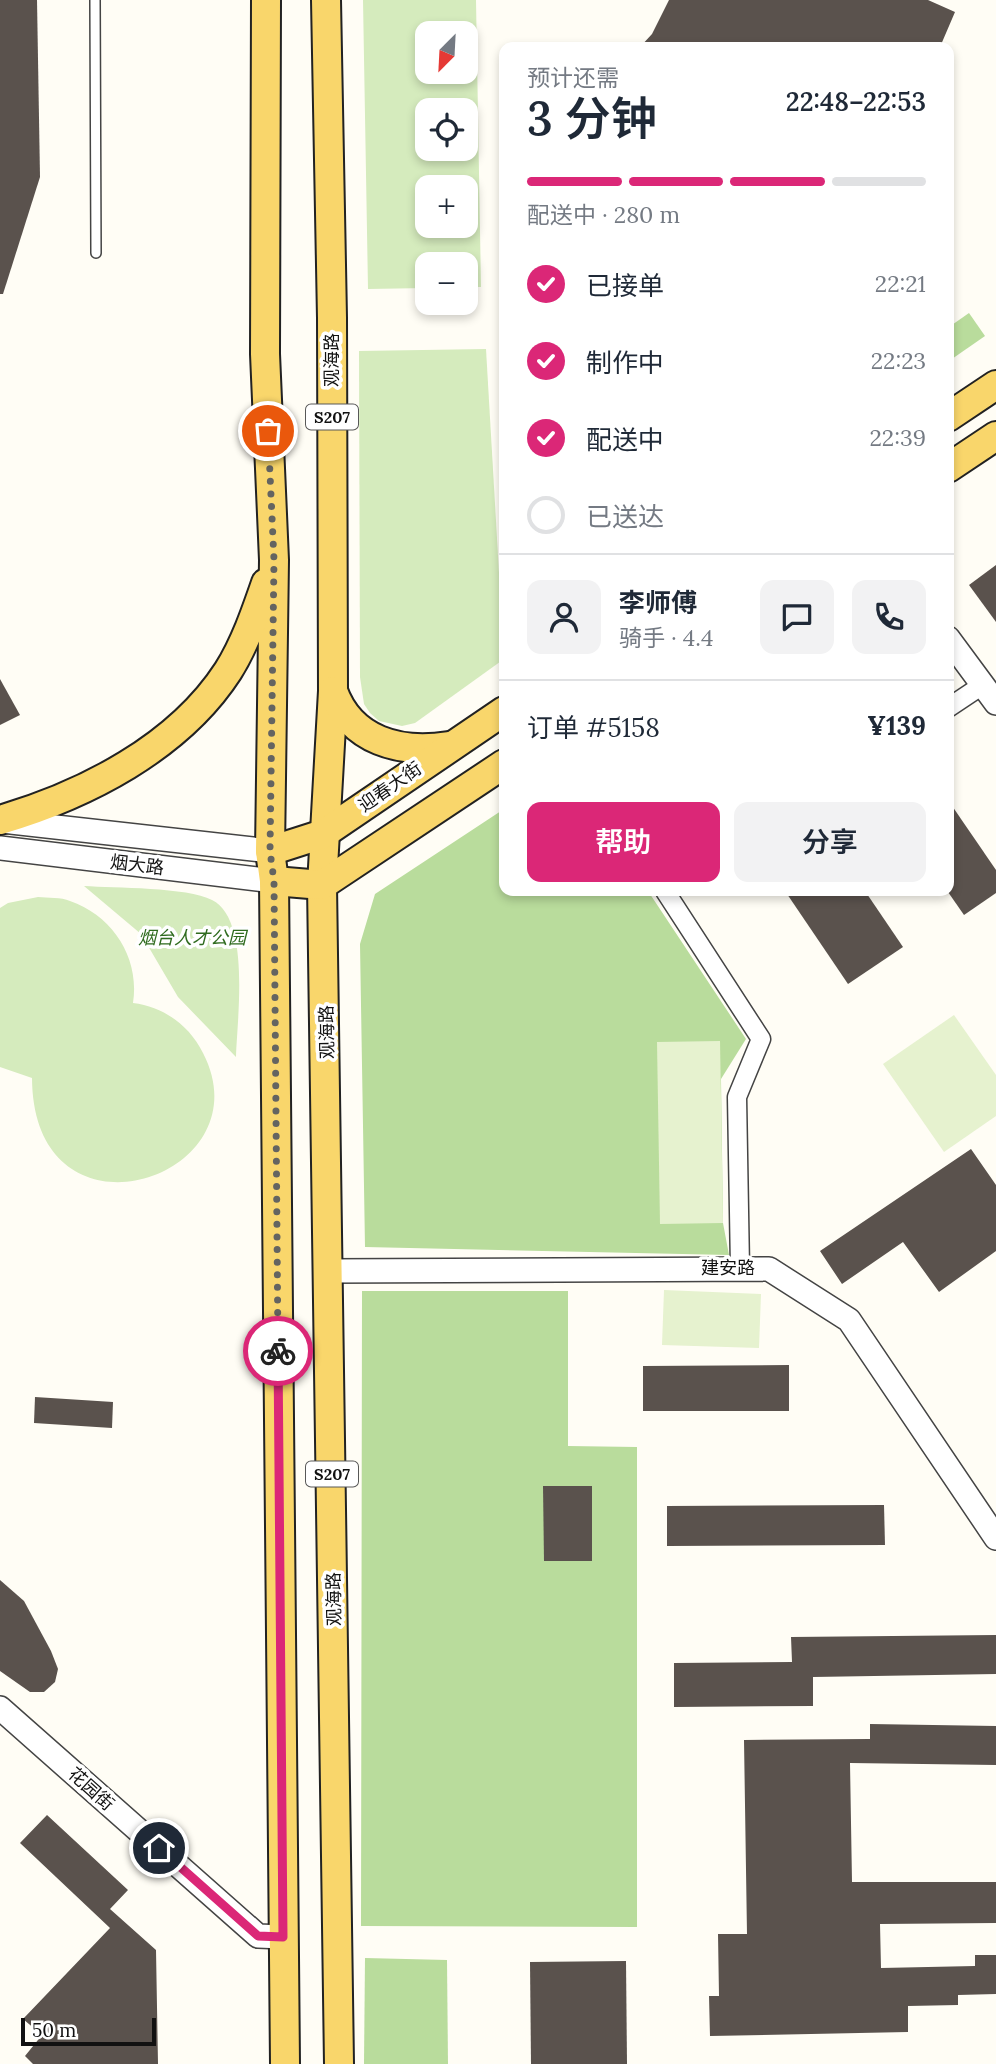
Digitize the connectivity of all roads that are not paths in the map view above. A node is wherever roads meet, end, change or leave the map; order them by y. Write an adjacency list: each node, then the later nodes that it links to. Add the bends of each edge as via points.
1 (95, 0): 4 (lane)
2 (266, 0): 9 (main road, via 265,354)
3 (326, 0): 11 (main road, 观海路 / S207)
4 (96, 253)
5 (996, 385): 6 (main road)
6 (954, 413)
7 (996, 436): 8 (main road)
8 (954, 464)
9 (274, 560): 17 (main road, via 228,672 163,740 110,776 53,804); 20 (main road)
10 (954, 646): 12 (street)
11 (333, 691): 15 (main road, via 340,710 380,742 423,750); 18 (main road, 观海路 / S207)
12 (990, 694): 13 (street)
13 (954, 706)
14 (499, 713): 15 (main road, 迎春大街)
15 (451, 745): 18 (main road, 迎春大街)
16 (499, 767): 22 (main road)
17 (0, 820): 20 (street, 烟大路)
18 (323, 834): 20 (main road, 迎春大街); 22 (main road, 观海路 / S207)
19 (0, 848): 21 (street, 烟大路)
20 (270, 851): 21 (main road)
21 (274, 881): 22 (main road); 28 (main road)
22 (322, 884): 25 (main road, 观海路 / S207)
23 (668, 896): 24 (street, via 761,1039 737,1097)
24 (740, 1268): 25 (street, 建安路); 26 (street, 建安路, via 769,1269 849,1320)
25 (330, 1271): 30 (main road, 观海路 / S207)
26 (996, 1538)
27 (0, 1708): 28 (street, 花园街, via 258,1936)
28 (283, 1937): 29 (main road)
29 (285, 2064)
30 (339, 2064)

